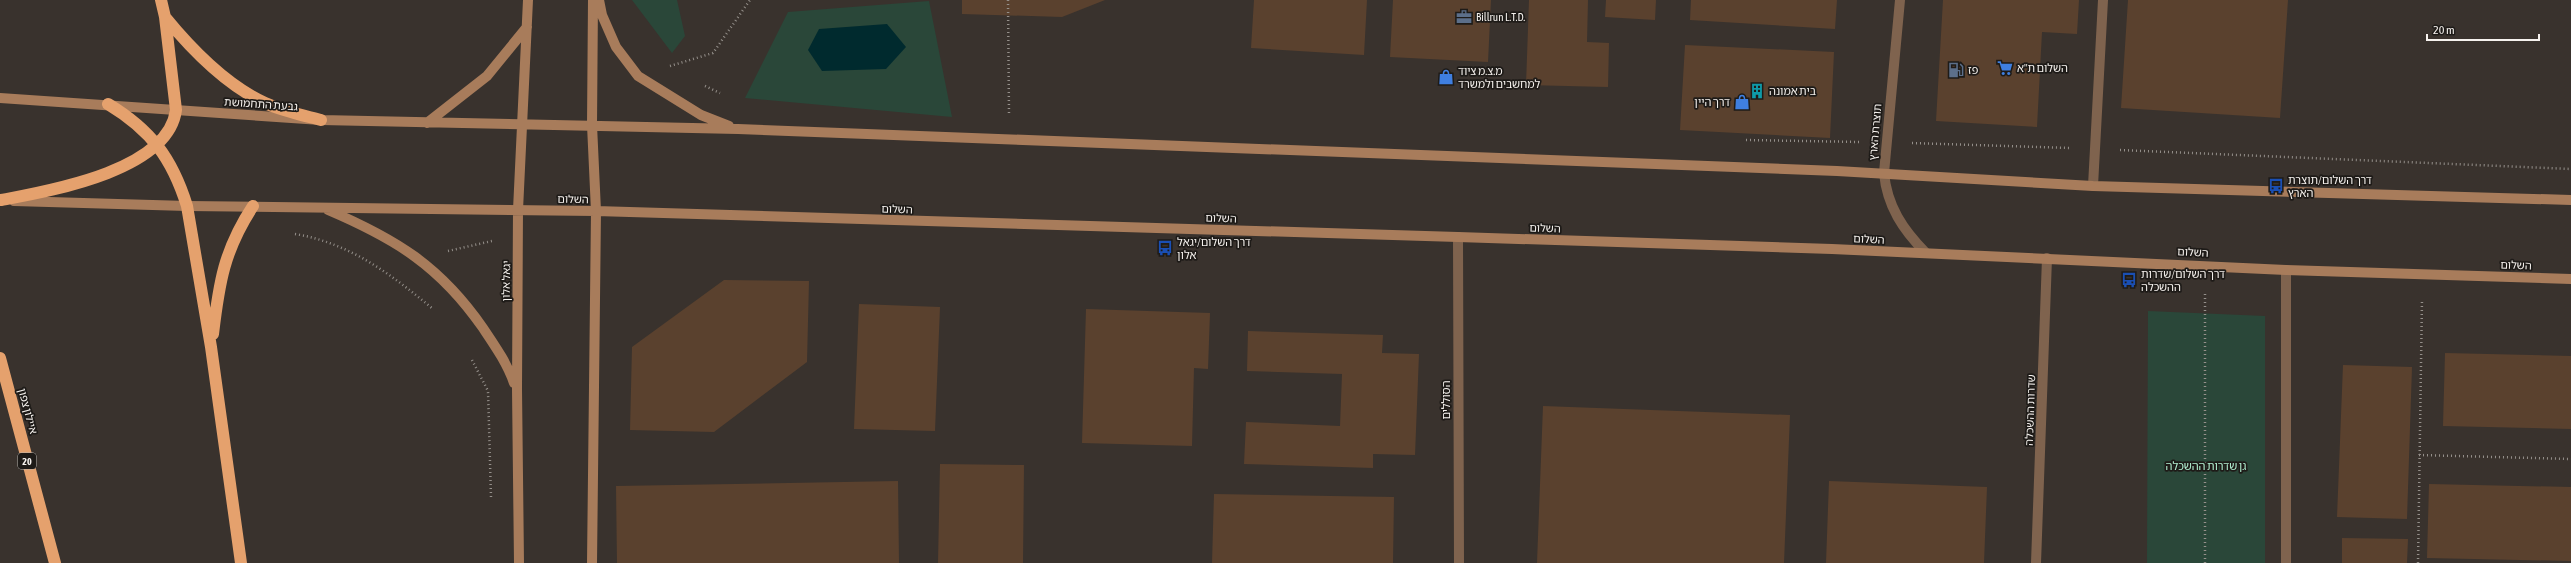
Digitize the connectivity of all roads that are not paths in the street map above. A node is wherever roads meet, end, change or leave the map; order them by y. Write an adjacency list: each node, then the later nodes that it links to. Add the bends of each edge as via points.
1 (161, 0): 7 (highway)
2 (528, 0): 8 (main road, יגאל אלון)
3 (593, 0): 15 (main road)
4 (599, 0): 16 (main road, via 602,15 616,47 638,76 701,115)
5 (1900, 0): 18 (street, תוצרת הארץ)
6 (2103, 0): 19 (street)
7 (165, 17): 11 (highway); 12 (highway, via 186,42 248,93 282,110)
8 (527, 27): 13 (main road, via 487,76); 14 (main road, יגאל אלון)
9 (0, 98): 10 (main road, גבעת התחמושת)
10 (108, 104): 11 (main road, גבעת התחמושת); 17 (highway, via 140,125)
11 (176, 110): 12 (main road, גבעת התחמושת); 17 (highway, via 175,121)
12 (321, 120): 13 (main road, גבעת התחמושת)
13 (427, 123): 14 (main road, גבעת התחמושת)
14 (521, 125): 15 (main road); 25 (main road, יגאל אלון)
15 (592, 125): 16 (main road); 26 (main road)
16 (738, 129): 18 (main road)
17 (157, 144): 20 (highway, via 111,172 82,183); 22 (highway, via 180,184)
18 (1884, 173): 19 (main road); 28 (street, תוצרת הארץ, via 1886,193 1893,210 1901,224)
19 (2093, 186): 21 (main road)
20 (0, 200): 22 (main road)
21 (2571, 200)
22 (187, 206): 23 (main road); 32 (highway)
23 (253, 206): 24 (main road); 32 (highway, via 231,242 225,261)
24 (322, 208): 25 (main road); 34 (main road, via 367,226 396,243 437,274 472,313 508,367)
25 (518, 210): 26 (main road, השלום); 34 (main road, יגאל אלון)
26 (596, 211): 27 (main road, השלום); 38 (main road)
27 (1458, 237): 28 (main road, השלום); 39 (street, הסוללים)
28 (1926, 253): 29 (main road, השלום)
29 (2047, 258): 30 (main road, השלום); 40 (street, שדרות ההשכלה)
30 (2286, 270): 31 (main road, השלום); 41 (street)
31 (2571, 279)
32 (211, 347): 36 (highway)
33 (0, 358): 35 (highway, איילון צפון / 20)
34 (517, 389): 37 (main road, יגאל אלון)
35 (55, 563)
36 (241, 563)
37 (520, 563)
38 (592, 563)
39 (1459, 563)
40 (2036, 563)
41 (2286, 563)

